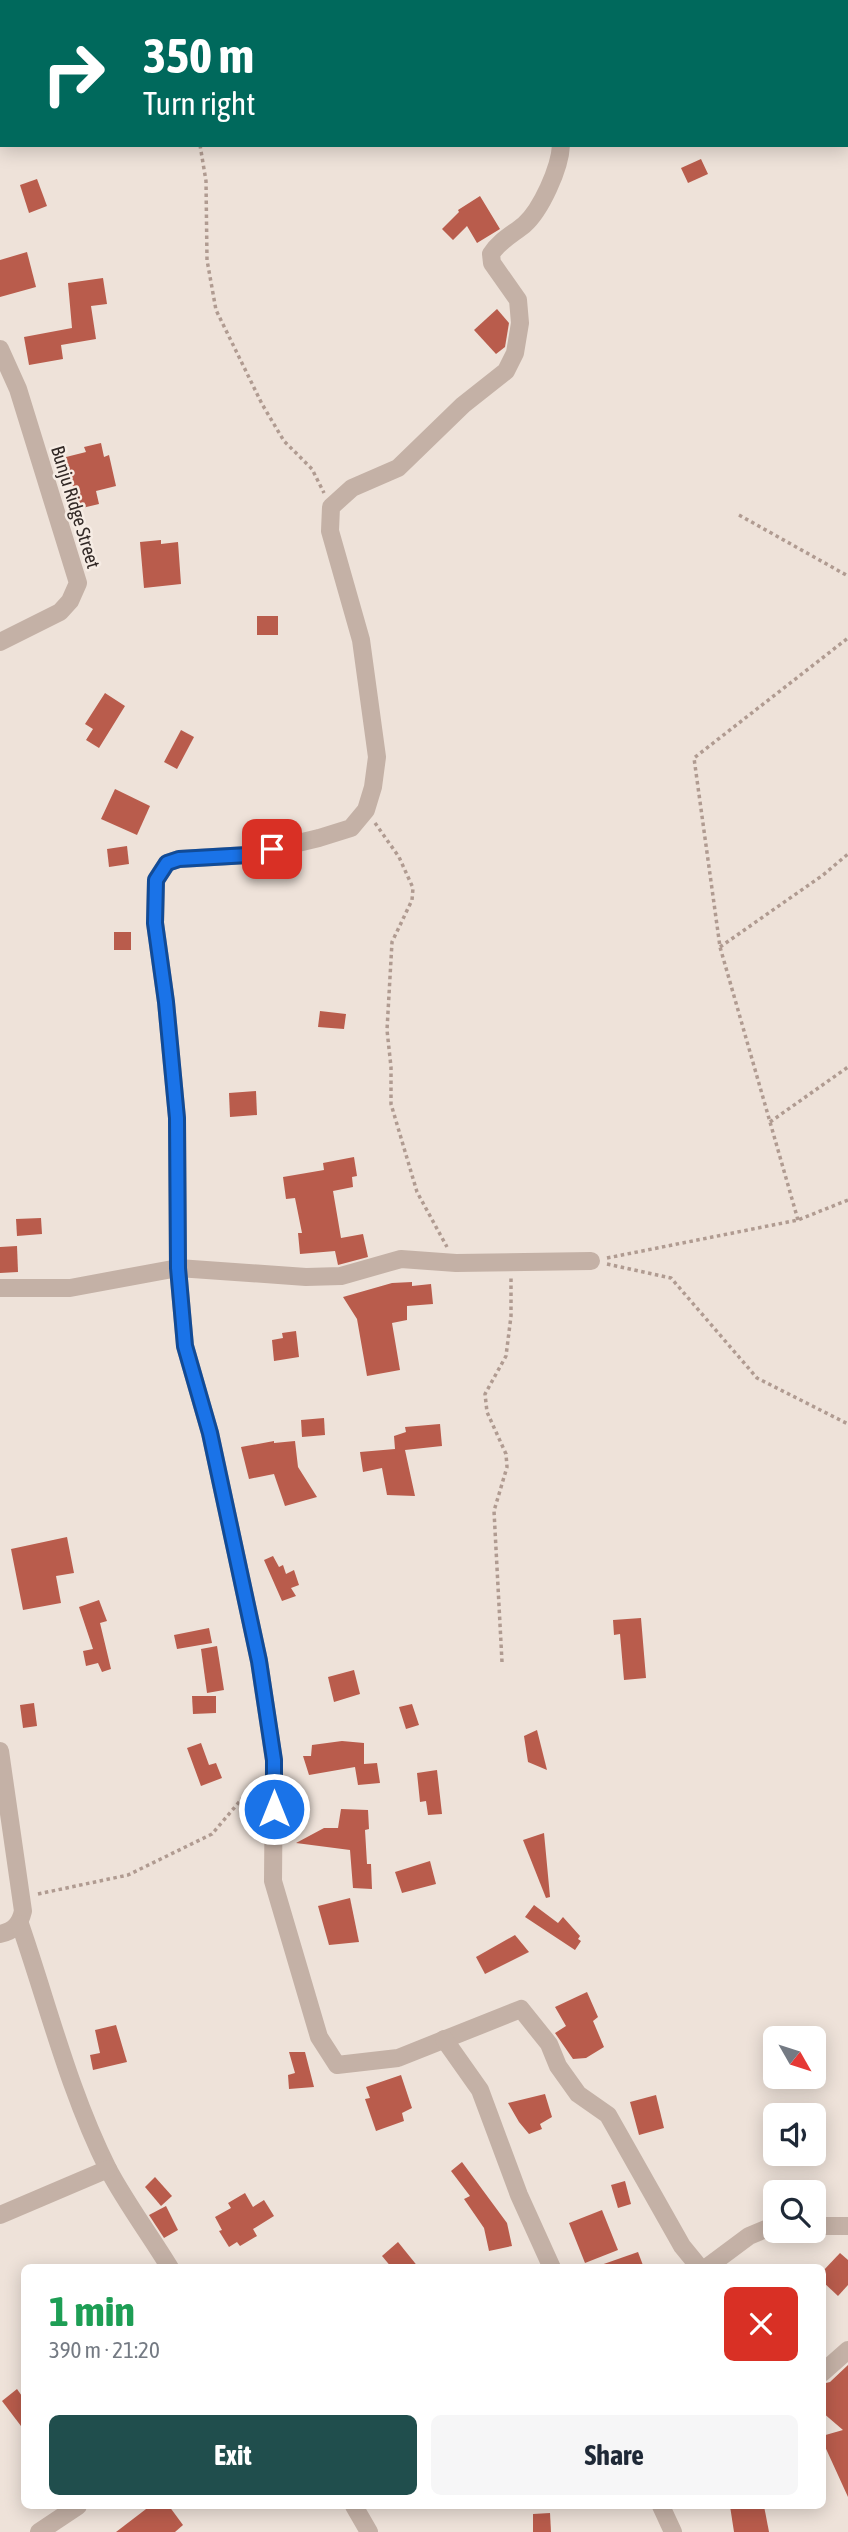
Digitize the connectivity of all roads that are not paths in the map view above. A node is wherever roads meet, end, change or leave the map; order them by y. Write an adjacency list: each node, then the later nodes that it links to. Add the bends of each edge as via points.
1 (560, 147): 5 (street, via 541,201 527,222 491,254 492,263 517,300 520,323 506,372 463,405 398,468 352,488 331,508 330,531 361,640 377,757 366,810 351,828 319,838 248,855 179,859 167,863 156,880 155,923 177,1118)
2 (0, 349): 3 (street, Bunju Ridge Street, via 18,389 78,583 60,612)
3 (0, 642)
4 (591, 1261): 5 (street, via 401,1259 341,1276 306,1277)
5 (178, 1268): 6 (street, via 70,1288); 10 (street, via 185,1346 210,1433 259,1661 274,1760 273,1881 318,2037 337,2065 398,2058)
6 (0, 1287)
7 (0, 1751): 8 (street, via 23,1911)
8 (20, 1924): 9 (street); 11 (street, via 58,2048)
9 (0, 1934)
10 (444, 2039): 17 (street, via 480,2090); 18 (street, via 521,2009 578,2094 608,2115)
11 (108, 2169): 12 (street); 16 (street)
12 (0, 2215)
13 (826, 2225): 14 (street)
14 (848, 2226)
15 (763, 2230): 19 (street)
16 (167, 2264)
17 (550, 2264)
18 (697, 2264)
19 (711, 2264)
20 (848, 2350): 21 (street)
21 (826, 2369)
22 (74, 2509): 25 (street)
23 (356, 2509): 26 (street)
24 (662, 2509): 27 (street)
25 (39, 2532)
26 (369, 2532)
27 (673, 2532)

